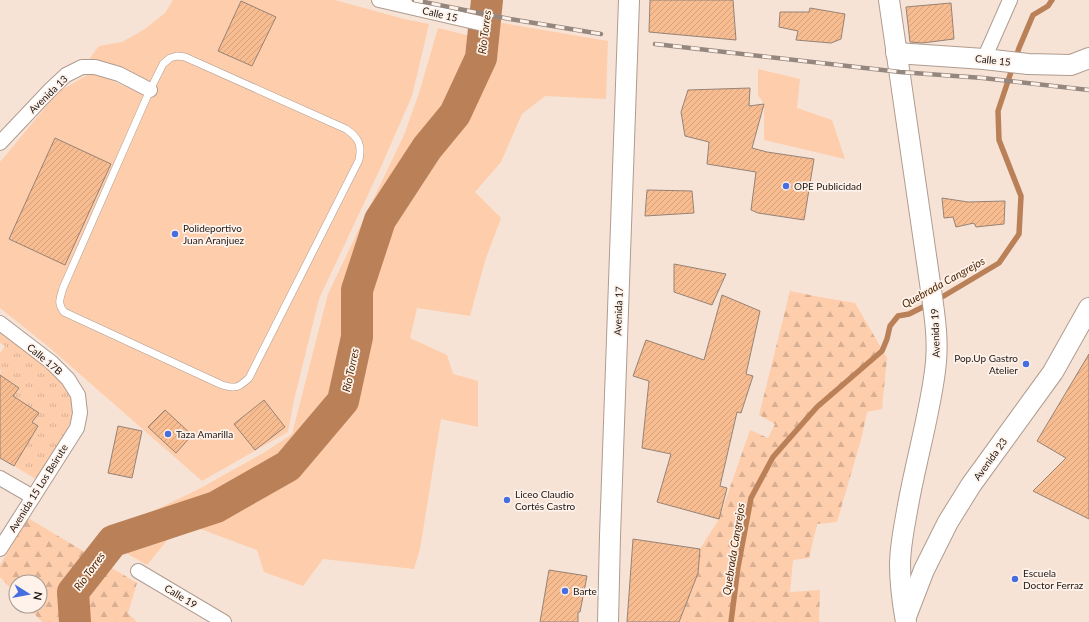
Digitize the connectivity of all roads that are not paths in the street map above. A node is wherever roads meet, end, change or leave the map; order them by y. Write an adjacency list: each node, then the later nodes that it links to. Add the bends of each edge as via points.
1 (379, 0): 5 (street, Calle 15)
2 (629, 0): 20 (main road, Avenida 17)
3 (889, 0): 6 (main road, Avenida 19)
4 (1010, 0): 8 (street)
5 (479, 23)
6 (896, 53): 8 (main road, Calle 15); 18 (main road, Avenida 19, via 932,290 937,339 931,400 908,503 902,544 900,564)
7 (1089, 58): 8 (main road, Calle 15, via 1071,64 1028,64)
8 (986, 59)
9 (150, 90): 9 (lane, via 163,64 170,58 184,57 346,129 360,144 359,160 249,378 241,385 231,388 64,312 60,306 63,288); 10 (street, Avenida 13, via 119,74 95,67 82,67 66,75)
10 (0, 143)
11 (1089, 308): 18 (main road, Avenida 23, via 1053,372 971,485 948,522 924,570)
12 (0, 323): 13 (street, Calle 17B, via 68,378 78,395 80,413)
13 (77, 428): 15 (street, Avenida 15 Los Beirute)
14 (0, 478): 15 (street)
15 (33, 497): 16 (street, Avenida 15 Los Beirute)
16 (0, 549)
17 (138, 571): 19 (street, Calle 19)
18 (906, 620)
19 (224, 622)
20 (608, 622)

